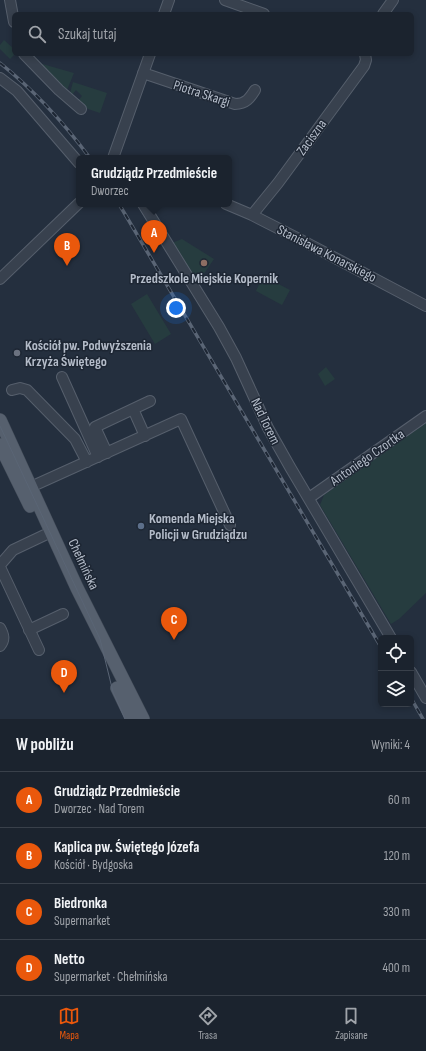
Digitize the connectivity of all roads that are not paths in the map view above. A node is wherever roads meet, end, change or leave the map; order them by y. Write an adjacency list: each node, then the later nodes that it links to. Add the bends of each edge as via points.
1 (10, 0): 5 (street)
2 (169, 0): 6 (street)
3 (225, 0): 7 (street)
4 (393, 0): 8 (street)
5 (12, 12)
6 (165, 12)
7 (258, 12)
8 (384, 12)
9 (26, 56): 15 (street)
10 (149, 56): 12 (street)
11 (365, 56): 21 (street, Zaciszna, via 364,66)
12 (143, 73): 14 (street, Piotra Skargi, via 235,104 246,102); 16 (street)
13 (0, 78): 17 (street, via 17,91)
14 (255, 90)
15 (81, 109)
16 (114, 155)
17 (76, 159)
18 (76, 206): 22 (street)
19 (145, 207): 35 (street, Nad Torem, via 222,333 268,428)
20 (232, 207): 21 (street, Stanisława Konarskiego)
21 (252, 215): 23 (street, Stanisława Konarskiego)
22 (0, 279)
23 (426, 306)
24 (62, 377): 32 (street)
25 (12, 390): 33 (street, via 28,390 75,439)
26 (150, 401): 27 (street)
27 (132, 409): 30 (street); 32 (street, via 95,427)
28 (426, 416): 35 (street, Antoniego Czortka)
29 (0, 420): 34 (main road, Chełmińska)
30 (145, 436): 32 (street); 36 (street, via 181,419)
31 (0, 445): 34 (main road, Chełmińska)
32 (103, 455): 33 (street)
33 (87, 462): 34 (street)
34 (27, 489): 37 (main road, Chełmińska)
35 (309, 498): 42 (street, Nad Torem)
36 (230, 525)
37 (48, 534): 38 (street, via 13,550); 47 (main road, Chełmińska); 48 (main road, Chełmińska)
38 (0, 566): 41 (street)
39 (63, 614): 41 (street)
40 (0, 628): 43 (street, via 4,637)
41 (29, 630): 44 (street)
42 (389, 635)
43 (0, 646)
44 (39, 650)
45 (414, 677): 46 (street)
46 (426, 698)
47 (132, 719)
48 (142, 719)

